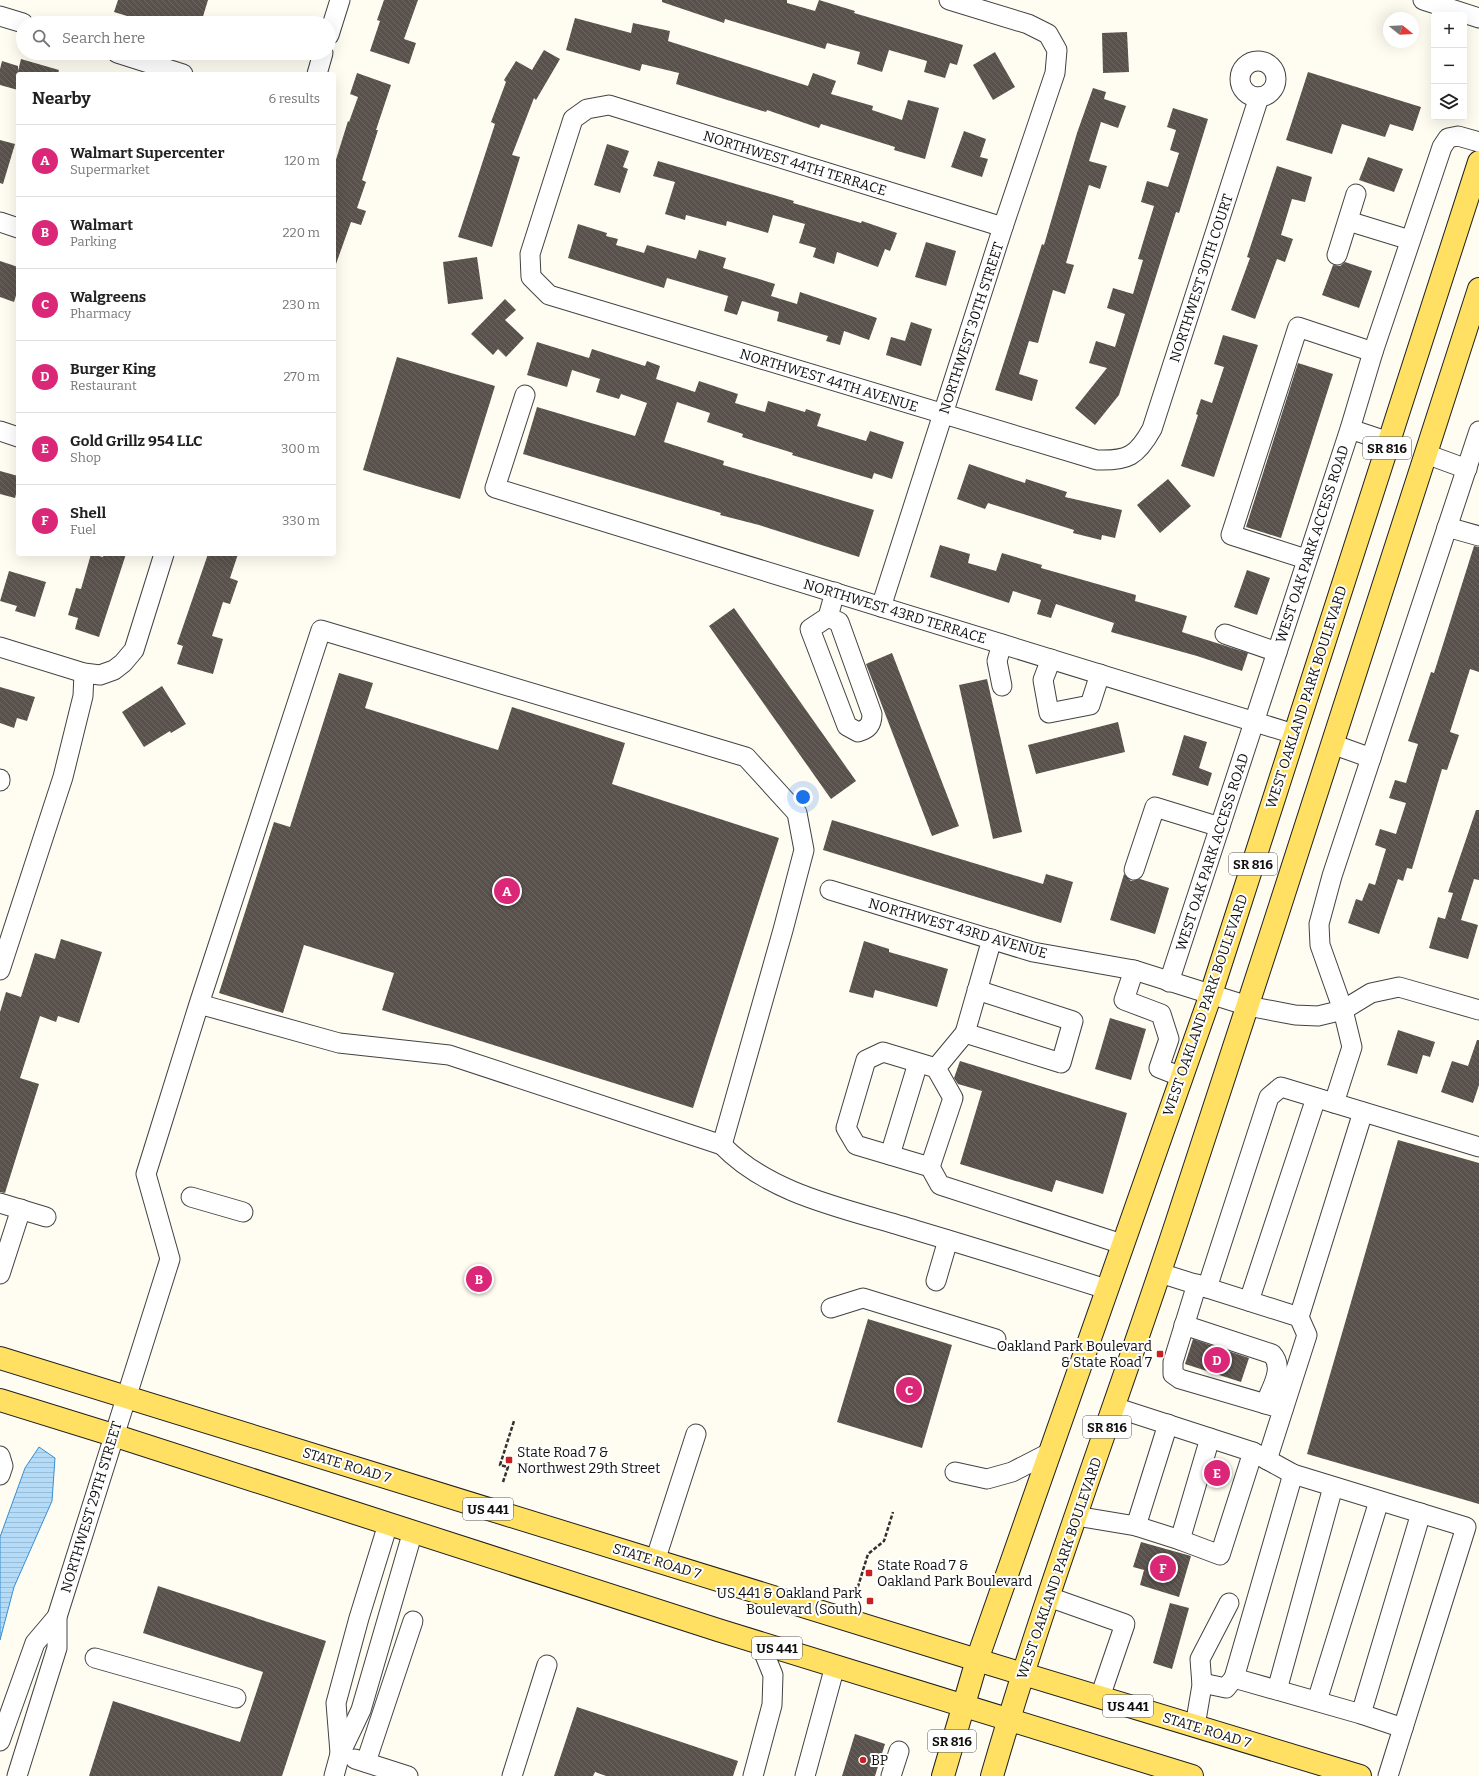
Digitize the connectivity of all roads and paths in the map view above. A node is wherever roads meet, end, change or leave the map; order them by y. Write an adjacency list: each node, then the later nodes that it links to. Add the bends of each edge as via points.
1 (340, 0): 5 (street)
2 (949, 0): 19 (street, NORTHWEST 30TH STREET, via 1028,24 1048,34 1058,50 1055,73)
3 (1423, 0): 6 (street)
4 (0, 16): 7 (street)
5 (335, 16)
6 (1479, 18)
7 (16, 21)
8 (139, 60): 10 (street)
9 (321, 60): 11 (street)
10 (177, 72)
11 (318, 72)
12 (1258, 97): 32 (street, NORTHWEST 30TH COURT, via 1152,429)
13 (1479, 142): 20 (street, WEST OAK PARK ACCESS ROAD, via 1458,136 1448,138 1442,147)
14 (1479, 162): 31 (main road, WEST OAKLAND PARK BOULEVARD / SR 816)
15 (1356, 194): 16 (street)
16 (1348, 221): 20 (street); 21 (street)
17 (0, 222): 18 (street)
18 (16, 227)
19 (1003, 227): 22 (street, NORTHWEST 44TH TERRACE, via 609,105 587,109 573,119 530,254); 26 (street, NORTHWEST 30TH STREET)
20 (1410, 240): 24 (street, WEST OAK PARK ACCESS ROAD)
21 (1337, 255)
22 (531, 277): 26 (street, NORTHWEST 44TH AVENUE, via 549,295)
23 (1479, 289): 33 (main road, WEST OAKLAND PARK BOULEVARD / SR 816)
24 (1373, 352): 27 (street, WEST OAK PARK ACCESS ROAD); 38 (street, via 1298,327 1231,535)
25 (525, 395): 39 (street, NORTHWEST 43RD TERRACE, via 495,488)
26 (943, 414): 32 (street, NORTHWEST 44TH AVENUE, via 1097,460 1122,460); 40 (street, NORTHWEST 30TH STREET)
27 (1350, 429): 31 (street); 38 (street, WEST OAK PARK ACCESS ROAD)
28 (0, 431): 30 (street)
29 (1479, 431): 34 (street)
30 (16, 436)
31 (1389, 442): 51 (main road, WEST OAKLAND PARK BOULEVARD / SR 816)
32 (1135, 454)
33 (1426, 454): 34 (street); 52 (main road, WEST OAKLAND PARK BOULEVARD / SR 816)
34 (1466, 469): 35 (street)
35 (1447, 527): 36 (street); 53 (street)
36 (1479, 536)
37 (163, 556): 47 (street, via 134,650 114,670 100,675)
38 (1306, 559): 45 (street, WEST OAK PARK ACCESS ROAD)
39 (835, 592): 40 (street, NORTHWEST 43RD TERRACE); 41 (street)
40 (881, 607): 43 (street, NORTHWEST 43RD TERRACE)
41 (828, 617): 41 (street, via 810,629 847,726 858,732 866,729 872,722 872,714 839,622)
42 (1225, 634): 45 (street)
43 (1002, 644): 46 (street, NORTHWEST 43RD TERRACE); 49 (street, via 997,661)
44 (0, 648): 47 (street)
45 (1277, 652): 50 (street, WEST OAK PARK ACCESS ROAD)
46 (1051, 659): 48 (street, NORTHWEST 43RD TERRACE); 48 (street, via 1043,680 1049,713 1090,705)
47 (84, 673): 58 (street, via 83,696 62,777)
48 (1100, 674): 50 (street, NORTHWEST 43RD TERRACE)
49 (1002, 686)
50 (1255, 721): 51 (street, NORTHWEST 43RD TERRACE); 54 (street, WEST OAK PARK ACCESS ROAD)
51 (1294, 734): 62 (main road, WEST OAKLAND PARK BOULEVARD / SR 816)
52 (1332, 744): 53 (street); 64 (main road, WEST OAKLAND PARK BOULEVARD / SR 816)
53 (1371, 758): 65 (street, via 1319,924 1320,945)
54 (1220, 827): 55 (street, via 1155,807); 60 (street, WEST OAK PARK ACCESS ROAD)
55 (1134, 870)
56 (830, 890): 57 (street, NORTHWEST 43RD AVENUE)
57 (992, 939): 59 (street, NORTHWEST 43RD AVENUE, via 1033,952); 61 (street)
58 (0, 970)
59 (1134, 970): 60 (street, NORTHWEST 43RD AVENUE); 69 (street, via 1124,1000 1161,1014 1169,1039 1159,1068)
60 (1169, 982): 62 (street, NORTHWEST 43RD AVENUE)
61 (977, 990): 67 (street); 67 (street, via 1073,1021 1061,1063)
62 (1211, 994): 64 (street, NORTHWEST 43RD AVENUE); 69 (main road, WEST OAKLAND PARK BOULEVARD / SR 816)
63 (199, 1004): 73 (street, via 339,1043 448,1055); 73 (street, NORTHWEST 29TH STREET, via 321,630 746,757 797,813 804,850); 95 (street, NORTHWEST 29TH STREET, via 146,1174 170,1259)
64 (1248, 1006): 65 (street, NORTHWEST 43RD AVENUE, via 1295,1015 1318,1016); 84 (main road, WEST OAKLAND PARK BOULEVARD / SR 816)
65 (1343, 1010): 66 (street, NORTHWEST 43RD AVENUE, via 1370,993 1399,987); 71 (street, via 1352,1047)
66 (1479, 1010)
67 (965, 1033): 68 (street)
68 (927, 1066): 75 (street); 75 (street, via 883,1052 866,1060 846,1128 856,1145); 76 (street, via 953,1098)
69 (1182, 1077): 83 (main road, WEST OAKLAND PARK BOULEVARD / SR 816)
70 (1316, 1098): 71 (street); 87 (street, via 1281,1087 1270,1097); 89 (street)
71 (1334, 1103): 72 (street)
72 (1363, 1112): 74 (street); 91 (street)
73 (722, 1145): 82 (street, via 770,1181 817,1200)
74 (1479, 1147)
75 (890, 1155): 76 (street)
76 (930, 1167): 83 (street, via 940,1185)
77 (191, 1197): 80 (street)
78 (0, 1203): 79 (street)
79 (21, 1209): 81 (street); 85 (street)
80 (243, 1212)
81 (46, 1217)
82 (948, 1240): 86 (street); 88 (street)
83 (1122, 1244): 88 (main road, WEST OAKLAND PARK BOULEVARD / SR 816)
84 (1160, 1273): 87 (street); 97 (main road, WEST OAKLAND PARK BOULEVARD / SR 816)
85 (0, 1274)
86 (936, 1281)
87 (1202, 1286): 89 (street); 92 (street)
88 (1106, 1289): 104 (main road, WEST OAKLAND PARK BOULEVARD / SR 816)
89 (1249, 1301): 91 (street)
90 (831, 1308): 93 (street, via 863,1298)
91 (1299, 1317): 98 (street, via 1307,1335)
92 (1184, 1325): 98 (street, via 1272,1354 1277,1360 1278,1368); 98 (street, via 1173,1362 1173,1374 1180,1380)
93 (996, 1339)
94 (0, 1358): 95 (main road, STATE ROAD 7 / US 441)
95 (125, 1396): 102 (street, NORTHWEST 29TH STREET); 121 (main road, STATE ROAD 7 / US 441)
96 (0, 1400): 102 (main road, US 441)
97 (1114, 1406): 100 (street); 115 (main road, WEST OAKLAND PARK BOULEVARD / SR 816)
98 (1274, 1407): 106 (street)
99 (514, 1421): 110 (path, via 500,1465 508,1467)
100 (1168, 1424): 103 (street); 117 (street)
101 (696, 1434): 121 (street)
102 (113, 1435): 116 (main road, US 441); 125 (street, NORTHWEST 29TH STREET)
103 (1210, 1438): 106 (street); 120 (street)
104 (1049, 1453): 107 (street, via 1012,1472 986,1479); 129 (main road, WEST OAKLAND PARK BOULEVARD / SR 816)
105 (0, 1456): 109 (street, via 3,1466)
106 (1260, 1456): 108 (street); 120 (street, via 1220,1555)
107 (955, 1472)
108 (1293, 1474): 111 (street); 133 (street)
109 (0, 1475)
110 (503, 1482)
111 (1333, 1486): 112 (street); 135 (street)
112 (1380, 1501): 114 (street); 139 (street)
113 (893, 1512): 122 (path, via 884,1541 868,1554)
114 (1421, 1513): 118 (street); 141 (street)
115 (1076, 1516): 117 (street); 123 (main road, WEST OAKLAND PARK BOULEVARD / SR 816)
116 (388, 1524): 119 (main road, US 441); 147 (street, via 336,1703)
117 (1136, 1526): 120 (street)
118 (1472, 1528): 144 (street)
119 (413, 1532): 127 (main road, US 441); 147 (street, via 361,1710)
120 (1180, 1540)
121 (655, 1561): 129 (main road, STATE ROAD 7 / US 441)
122 (856, 1592)
123 (1049, 1597): 132 (main road, WEST OAKLAND PARK BOULEVARD / SR 816); 137 (street, via 1125,1624)
124 (1229, 1603): 134 (street, via 1200,1659)
125 (57, 1618): 136 (street, NORTHWEST 29TH STREET, via 35,1643); 149 (street, NORTHWEST 29TH STREET, via 57,1648)
126 (413, 1621): 148 (street)
127 (760, 1643): 131 (main road, US 441); 153 (street, via 773,1675 772,1705)
128 (95, 1658): 138 (street)
129 (977, 1660): 132 (main road, STATE ROAD 7 / US 441); 140 (main road, WEST OAKLAND PARK BOULEVARD / SR 816)
130 (547, 1665): 152 (street)
131 (835, 1666): 140 (main road, US 441); 154 (street)
132 (1023, 1674): 137 (main road, STATE ROAD 7 / US 441); 142 (main road, WEST OAKLAND PARK BOULEVARD / SR 816)
133 (1234, 1678): 134 (street, via 1226,1688); 135 (street)
134 (1202, 1683): 143 (street)
135 (1277, 1690): 139 (street)
136 (7, 1696): 145 (street, NORTHWEST 29TH STREET)
137 (1100, 1697): 143 (main road, STATE ROAD 7 / US 441)
138 (236, 1698)
139 (1317, 1701): 141 (street)
140 (962, 1706): 142 (main road, US 441); 156 (main road, WEST OAKLAND PARK BOULEVARD / SR 816)
141 (1361, 1714): 144 (street)
142 (1009, 1719): 157 (main road, WEST OAKLAND PARK BOULEVARD / SR 816); 158 (main road, US 441)
143 (1196, 1726): 159 (main road, STATE ROAD 7 / US 441)
144 (1403, 1728): 160 (street)
145 (0, 1741)
146 (899, 1751): 155 (street)
147 (340, 1754): 148 (street); 150 (street)
148 (366, 1762): 151 (street)
149 (17, 1776)
150 (334, 1776)
151 (408, 1776)
152 (512, 1776)
153 (753, 1776)
154 (804, 1776)
155 (891, 1776)
156 (943, 1776)
157 (992, 1776)
158 (1192, 1776)
159 (1360, 1776)
160 (1388, 1776)

